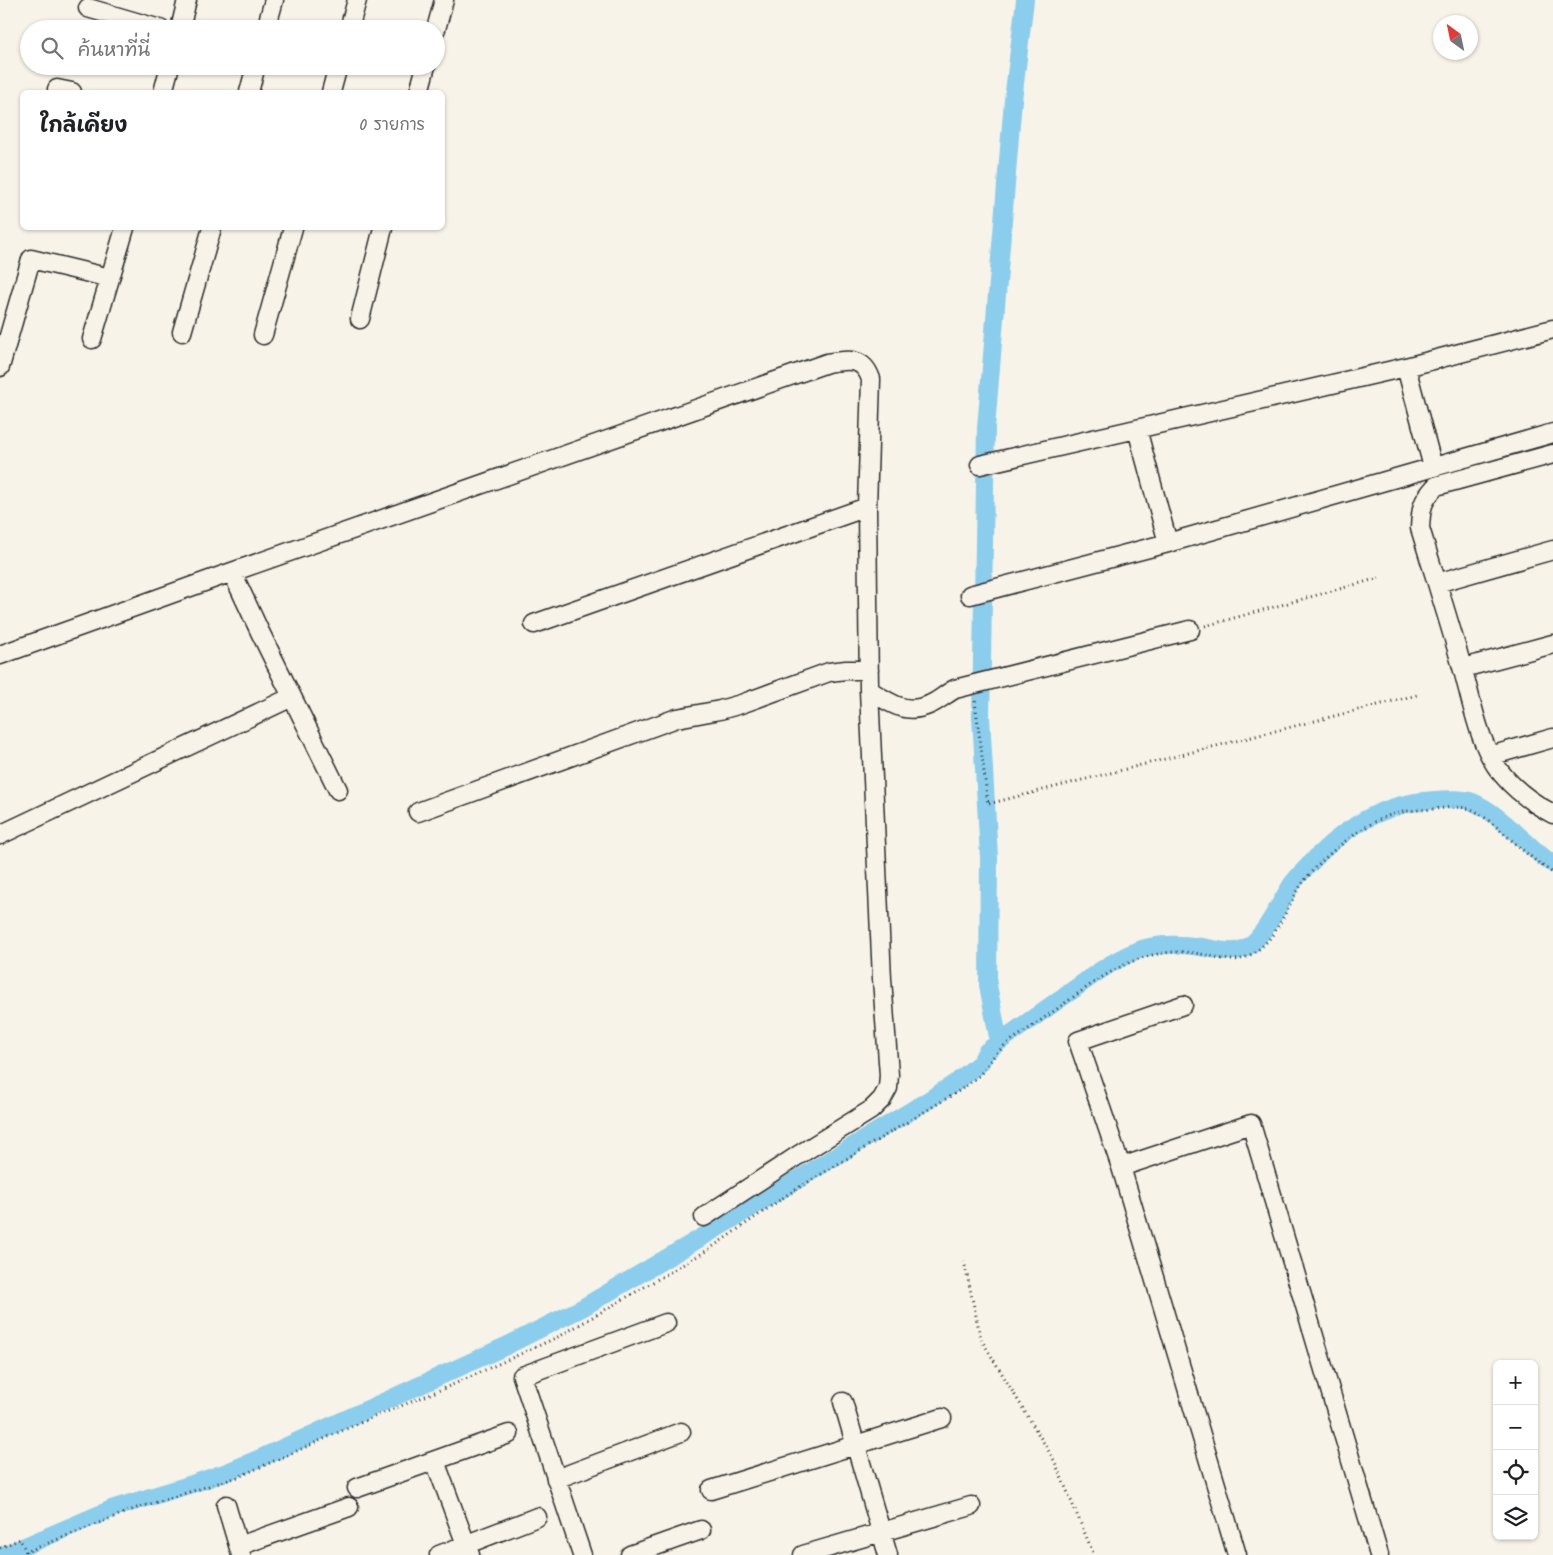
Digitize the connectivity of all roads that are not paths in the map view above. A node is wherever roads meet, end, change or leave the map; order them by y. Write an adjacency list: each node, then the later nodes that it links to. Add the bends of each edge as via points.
1 (187, 0): 7 (street)
2 (274, 0): 8 (street)
3 (357, 0): 9 (street)
4 (444, 0): 10 (street)
5 (88, 8): 6 (street)
6 (129, 20)
7 (182, 20)
8 (268, 20)
9 (351, 20)
10 (438, 20)
11 (168, 75): 15 (street)
12 (254, 75): 16 (street)
13 (336, 75): 17 (street)
14 (424, 75): 18 (street)
15 (164, 90)
16 (250, 90)
17 (332, 90)
18 (420, 90)
19 (124, 230): 23 (street)
20 (211, 230): 26 (street)
21 (292, 230): 27 (street)
22 (382, 230): 24 (street)
23 (110, 278): 28 (street); 29 (street, via 31,259)
24 (360, 320)
25 (1553, 329): 30 (street)
26 (182, 332)
27 (264, 335)
28 (92, 339)
29 (0, 367)
30 (1406, 367): 31 (street); 35 (street)
31 (1137, 429): 34 (street); 37 (street)
32 (1553, 433): 35 (street)
33 (1553, 454): 40 (street, via 1436,486 1425,497 1420,528)
34 (980, 465)
35 (1434, 466): 37 (street)
36 (867, 507): 39 (street, via 871,380 864,365 845,360); 42 (street); 47 (street)
37 (1168, 543): 41 (street)
38 (1553, 550): 40 (street)
39 (232, 572): 45 (street); 49 (street)
40 (1437, 583): 46 (street)
41 (970, 595)
42 (534, 624)
43 (1190, 630): 48 (street, via 955,689 926,706 904,709)
44 (1553, 644): 46 (street)
45 (0, 655)
46 (1463, 668): 51 (street)
47 (869, 670): 48 (street); 53 (street, via 829,672 741,704 677,718)
48 (869, 690): 58 (street, via 888,1088 872,1110)
49 (292, 697): 52 (street); 55 (street)
50 (1553, 738): 51 (street)
51 (1490, 756): 54 (street, via 1511,783 1533,803)
52 (338, 790)
53 (418, 812)
54 (1553, 814)
55 (0, 835)
56 (1183, 1005): 57 (street, via 1078,1041)
57 (1121, 1167): 82 (street); 83 (street, via 1251,1124)
58 (704, 1217)
59 (666, 1323): 66 (street, via 522,1376)
60 (843, 1402): 64 (street)
61 (942, 1418): 64 (street)
62 (681, 1432): 66 (street)
63 (509, 1434): 65 (street)
64 (855, 1444): 68 (street); 74 (street)
65 (435, 1461): 67 (street); 76 (street)
66 (556, 1479): 78 (street)
67 (357, 1488)
68 (711, 1490)
69 (226, 1505): 75 (street)
70 (971, 1506): 74 (street)
71 (349, 1507): 75 (street)
72 (538, 1517): 76 (street)
73 (701, 1530): 79 (street)
74 (881, 1533): 80 (street); 81 (street)
75 (240, 1550)
76 (469, 1550): 77 (street)
77 (439, 1555)
78 (582, 1555)
79 (630, 1555)
80 (803, 1555)
81 (888, 1555)
82 (1237, 1555)
83 (1379, 1555)

